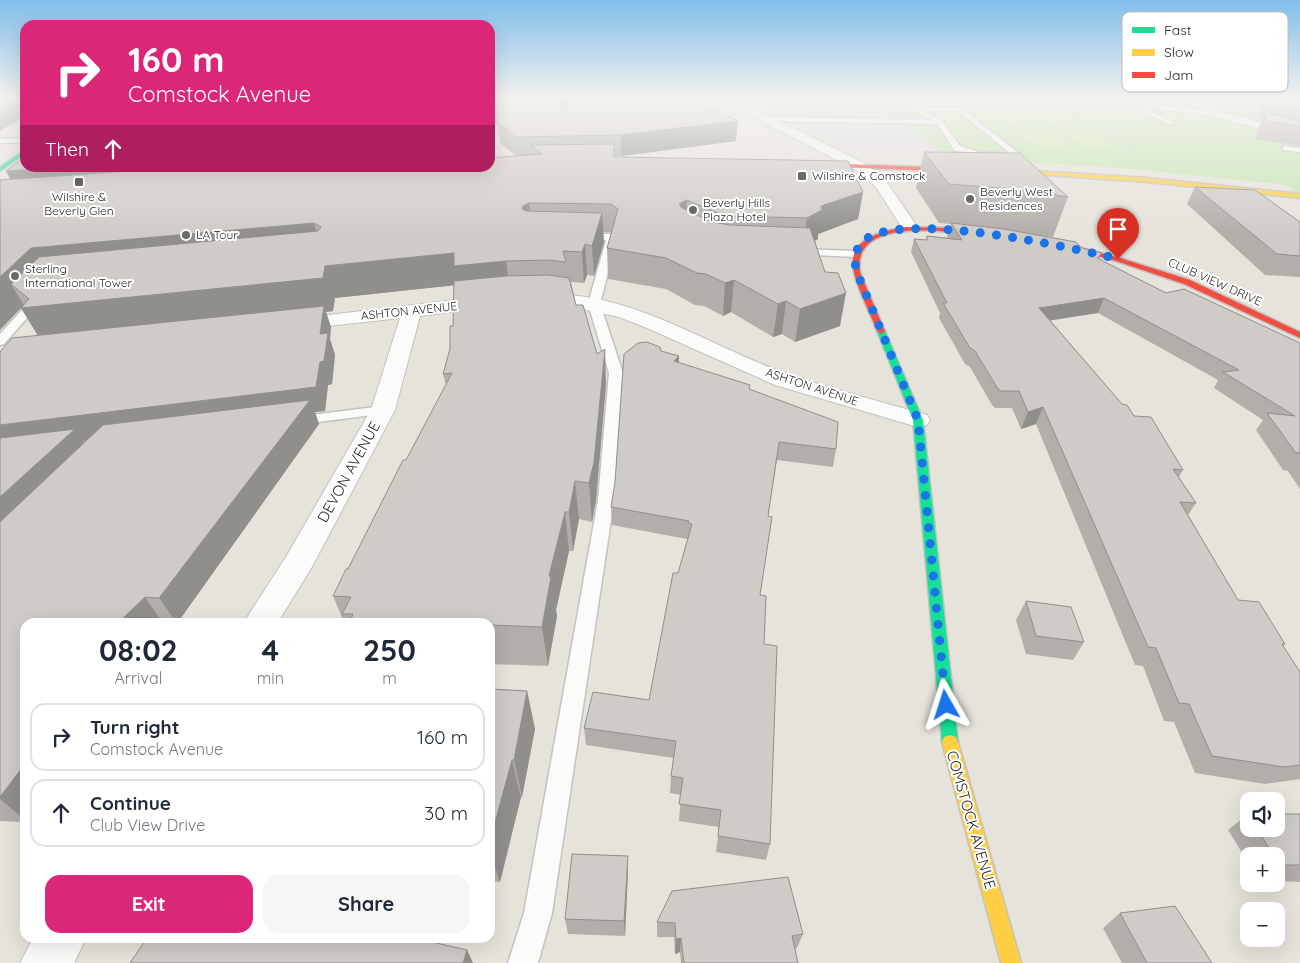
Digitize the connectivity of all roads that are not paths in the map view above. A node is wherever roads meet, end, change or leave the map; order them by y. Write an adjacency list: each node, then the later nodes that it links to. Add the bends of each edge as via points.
1 (816, 144): 9 (street)
2 (954, 144): 3 (lane, via 957,148 978,154 1018,156)
3 (1003, 144)
4 (1286, 148): 5 (lane)
5 (1300, 150)
6 (20, 155): 8 (street)
7 (801, 165): 9 (street)
8 (2, 166)
9 (861, 166): 10 (street); 13 (street, via 881,184)
10 (968, 170)
11 (988, 171): 12 (street, via 1107,177)
12 (1300, 196)
13 (910, 228): 14 (street); 18 (street, via 877,234 866,240)
14 (996, 235)
15 (562, 237): 20 (lane, via 612,237)
16 (1052, 244): 23 (street, CLUB VIEW DRIVE, via 1118,259 1187,282)
17 (784, 252): 18 (lane)
18 (856, 254): 26 (street, COMSTOCK AVENUE, via 856,270)
19 (46, 290): 24 (lane)
20 (594, 304): 21 (street, ASHTON AVENUE, via 551,299 514,300); 26 (street, ASHTON AVENUE, via 654,322 772,376); 31 (lane, via 616,373 606,500 538,913)
21 (411, 311): 22 (street, ASHTON AVENUE); 25 (street, DEVON AVENUE)
22 (274, 326)
23 (1300, 335)
24 (0, 340)
25 (383, 410): 27 (lane); 28 (street, DEVON AVENUE, via 297,565)
26 (918, 420): 32 (street, COMSTOCK AVENUE, via 950,743)
27 (284, 423)
28 (264, 618)
29 (59, 943): 30 (street)
30 (46, 963)
31 (523, 963)
32 (1012, 963)

